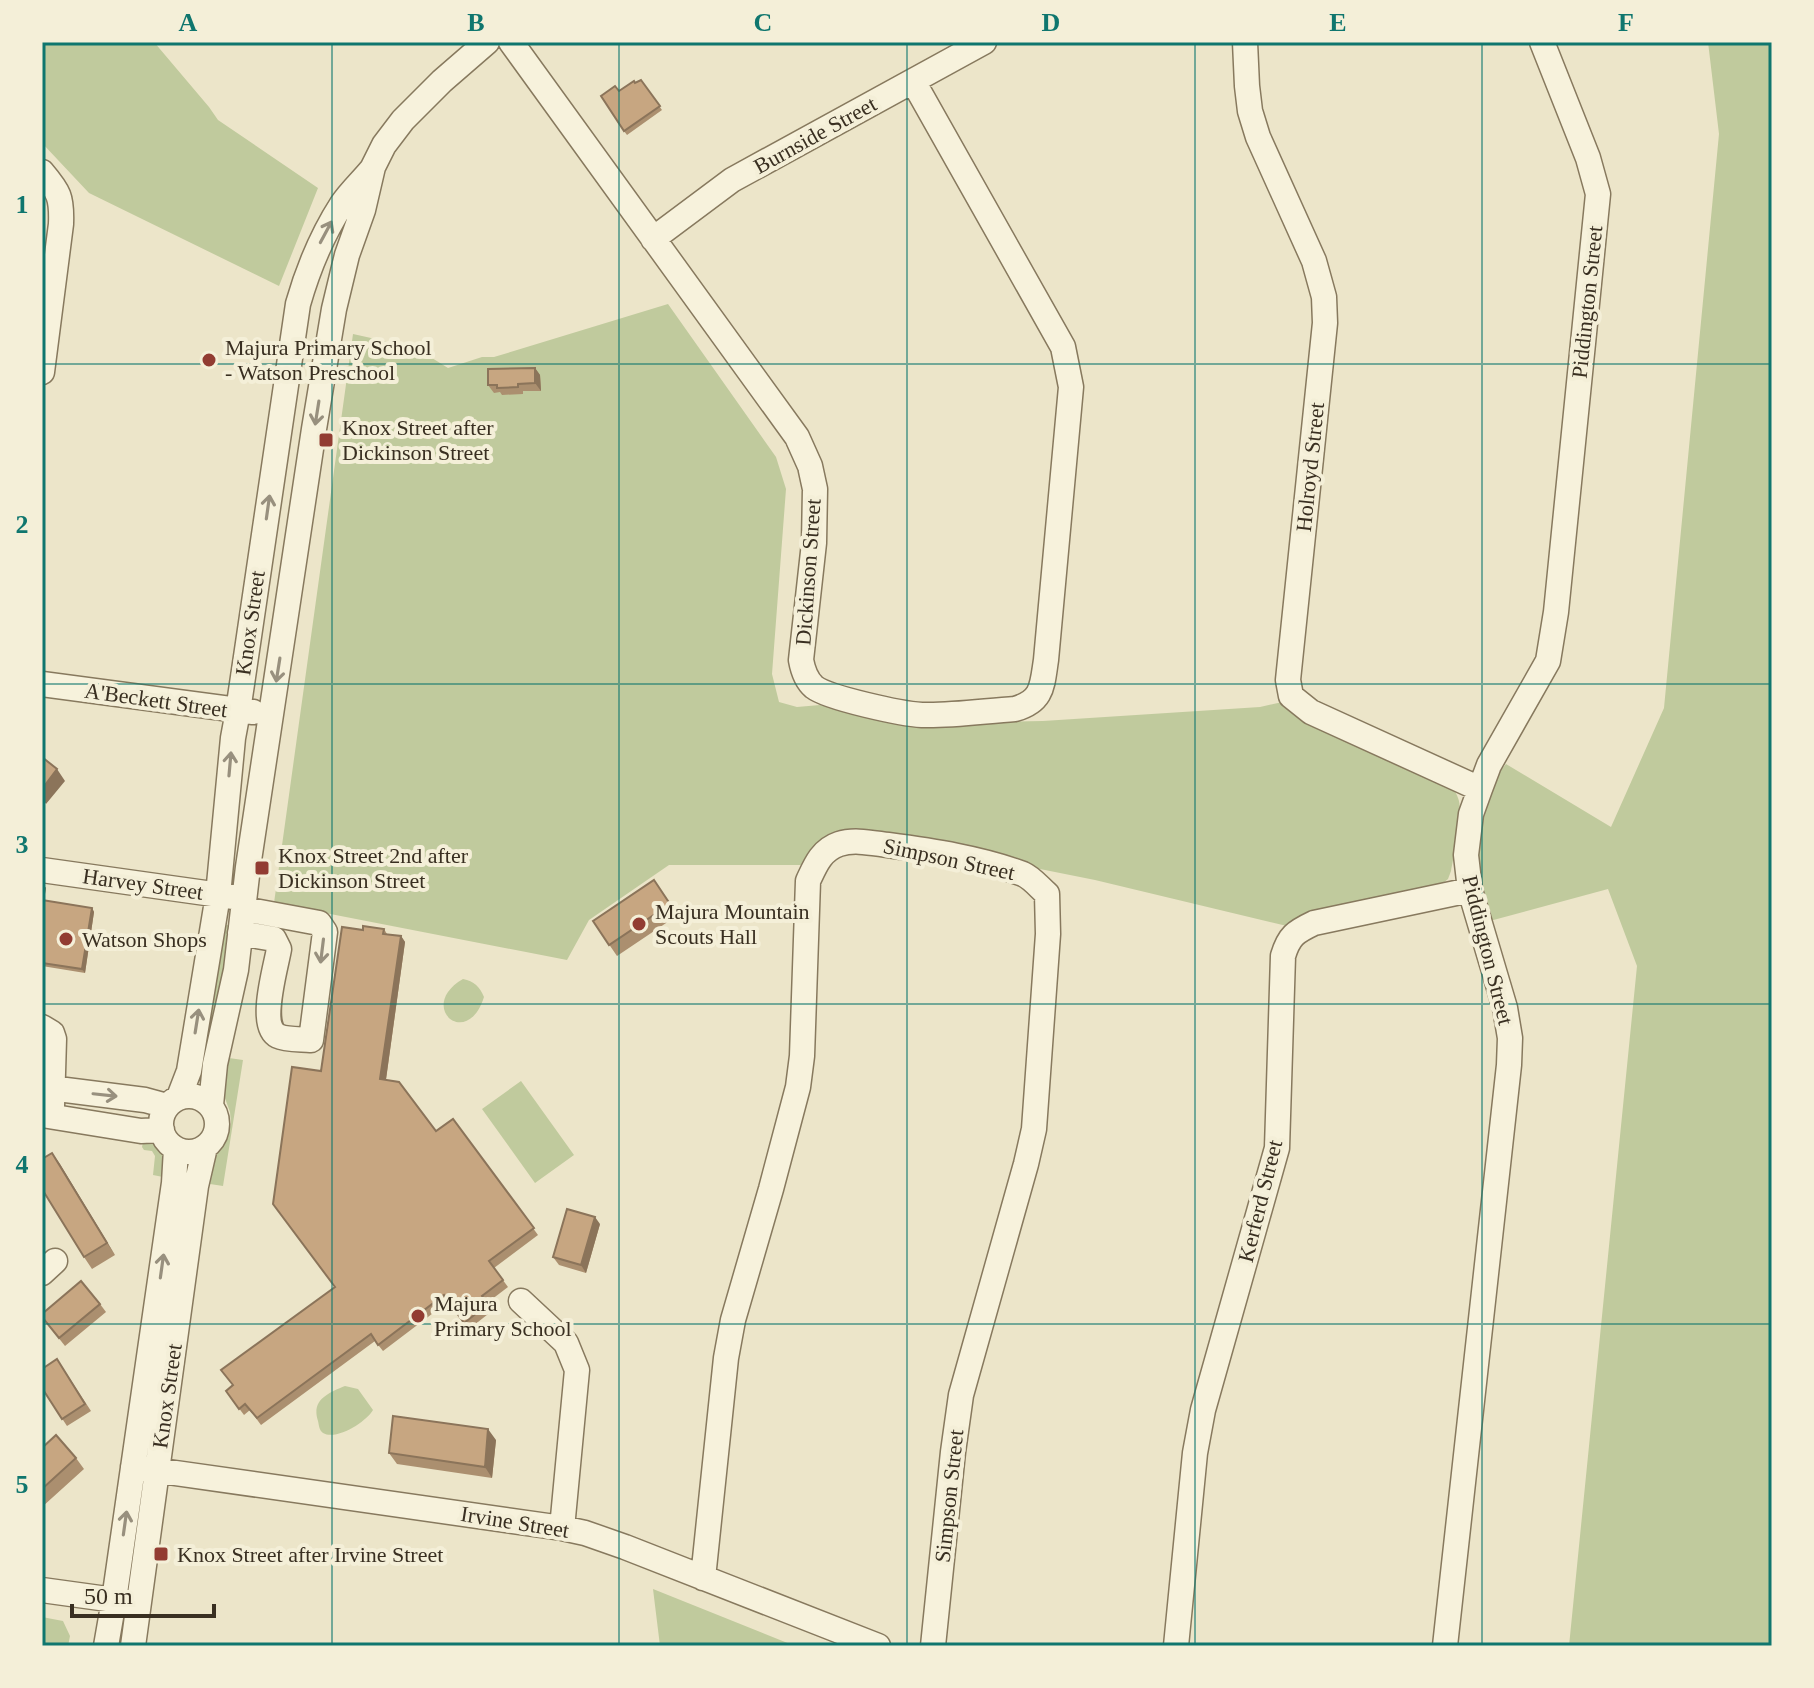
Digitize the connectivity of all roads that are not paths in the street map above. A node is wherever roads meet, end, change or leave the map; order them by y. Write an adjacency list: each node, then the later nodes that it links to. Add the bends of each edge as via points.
1 (487, 42): 7 (street, Knox Street, via 403,120)
2 (511, 42): 9 (street, Dickinson Street)
3 (984, 42): 6 (street, Burnside Street)
4 (1245, 42): 14 (street, Holroyd Street, via 1250,111 1258,137 1314,261 1324,297 1288,680 1291,696 1311,712)
5 (1542, 42): 14 (street, Piddington Street, via 1598,194 1548,661)
6 (913, 81): 9 (street, Burnside Street, via 732,180); 9 (street, Dickinson Street, via 1063,347 1071,387 1042,690 1027,706 921,715 879,708 812,685 801,660 814,543 810,466 797,437)
7 (373, 167): 12 (street, Knox Street, one-way to 7, via 298,304 322,239 343,201); 13 (street, Knox Street, one-way to 13, via 334,309)
8 (42, 172): 10 (street, via 60,195 62,207)
9 (653, 239)
10 (42, 372)
11 (42, 684): 12 (street, A'Beckett Street)
12 (238, 711): 13 (street, A'Beckett Street); 17 (street, Knox Street, one-way to 12)
13 (271, 714): 18 (street, Knox Street)
14 (1480, 789): 16 (street, Piddington Street, via 1466,855)
15 (42, 870): 17 (street, Harvey Street)
16 (1470, 890): 38 (street, Kerferd Street, via 1314,923 1288,941 1283,956 1277,1148 1203,1410); 39 (street, Piddington Street, via 1505,1008 1510,1051)
17 (218, 895): 18 (street, Harvey Street); 22 (street, Knox Street, one-way to 17, via 189,1071)
18 (244, 904): 19 (street, Knox Street); 19 (street, Harvey Street, one-way to 19, via 319,923 325,932 311,1040 278,1036 270,1027 267,1016 279,949 274,939)
19 (240, 933): 23 (street, Knox Street)
20 (42, 1027): 21 (street, via 54,1039)
21 (48, 1088): 22 (street, one-way to 22); 24 (street)
22 (173, 1101): 23 (street, via 195,1096); 25 (street, via 162,1115)
23 (211, 1105): 26 (street, via 217,1129)
24 (47, 1116): 25 (street)
25 (169, 1139): 26 (street, via 189,1152); 28 (street, Knox Street, one-way to 25, via 174,1183)
26 (205, 1147): 28 (street, Knox Street)
27 (521, 1301): 29 (street, via 566,1343 577,1370)
28 (145, 1468): 29 (street, Irvine Street); 32 (street, Knox Street, one-way to 28); 33 (street, Knox Street)
29 (562, 1528): 30 (street, Irvine Street)
30 (703, 1578): 36 (street, Irvine Street); 37 (street, Simpson Street, via 733,1320 798,1087 808,881 819,858 850,842 993,865 1027,876 1047,894 1034,1129 961,1395)
31 (42, 1590): 32 (street)
32 (114, 1600): 33 (street); 34 (street, Knox Street)
33 (139, 1604): 35 (street, Knox Street)
34 (106, 1646)
35 (133, 1646)
36 (878, 1646)
37 (933, 1646)
38 (1176, 1646)
39 (1445, 1646)

